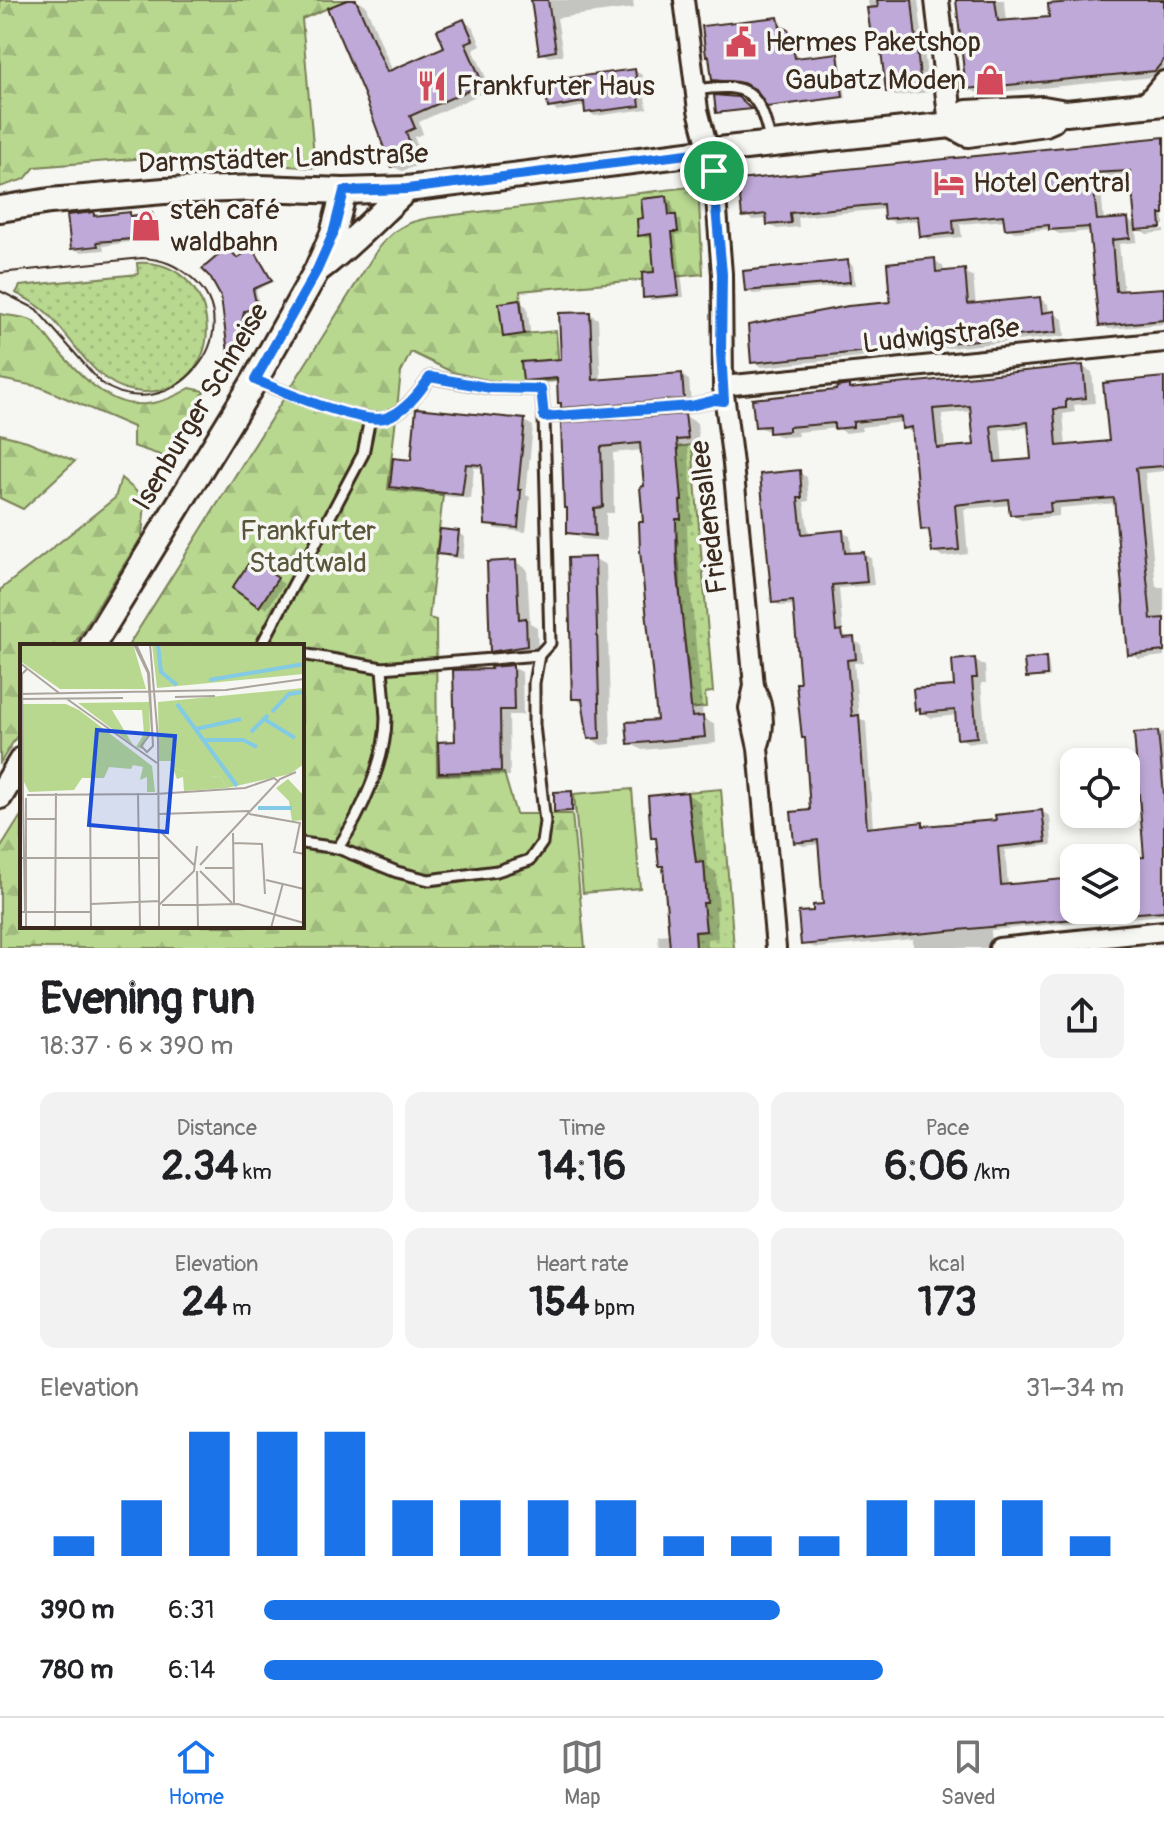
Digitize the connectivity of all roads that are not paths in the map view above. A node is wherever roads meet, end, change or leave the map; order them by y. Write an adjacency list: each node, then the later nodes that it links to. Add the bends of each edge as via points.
1 (684, 0): 4 (street, Friedensallee)
2 (937, 0): 6 (street)
3 (1164, 81): 5 (street)
4 (695, 90): 7 (lane, via 734,86 752,96 765,115); 8 (street, Friedensallee)
5 (1154, 104): 6 (main road, Darmstädter Landstraße, via 1066,113 1045,123 968,134)
6 (951, 125): 7 (main road, Darmstädter Landstraße)
7 (771, 144): 8 (main road, Darmstädter Landstraße)
8 (711, 151): 9 (main road, Darmstädter Landstraße); 15 (street, Friedensallee, via 722,274)
9 (407, 189): 10 (main road, Darmstädter Landstraße); 12 (main road)
10 (344, 191): 11 (main road, Darmstädter Landstraße, via 164,191); 12 (main road, Isenburger Schneise)
11 (0, 209)
12 (317, 270): 14 (main road, Isenburger Schneise)
13 (1164, 342): 15 (street, Ludwigstraße)
14 (255, 380): 17 (lane); 18 (main road, Isenburger Schneise)
15 (724, 394): 16 (lane, via 691,406); 28 (street, Friedensallee, via 754,686 749,708 758,748)
16 (544, 417): 17 (lane, via 541,389 491,388 430,377 416,398 385,418); 21 (lane, via 550,643)
17 (370, 418): 19 (lane, via 363,454)
18 (93, 644)
19 (266, 644)
20 (304, 654): 22 (lane)
21 (539, 655): 22 (lane); 26 (lane, via 534,725 545,822 542,843 530,860 497,871 429,880)
22 (382, 668): 26 (lane, via 386,722 374,775 357,819)
23 (20, 763): 24 (main road)
24 (0, 796)
25 (304, 843): 26 (lane)
26 (338, 848)
27 (1164, 931): 29 (street)
28 (776, 948)
29 (999, 948)

